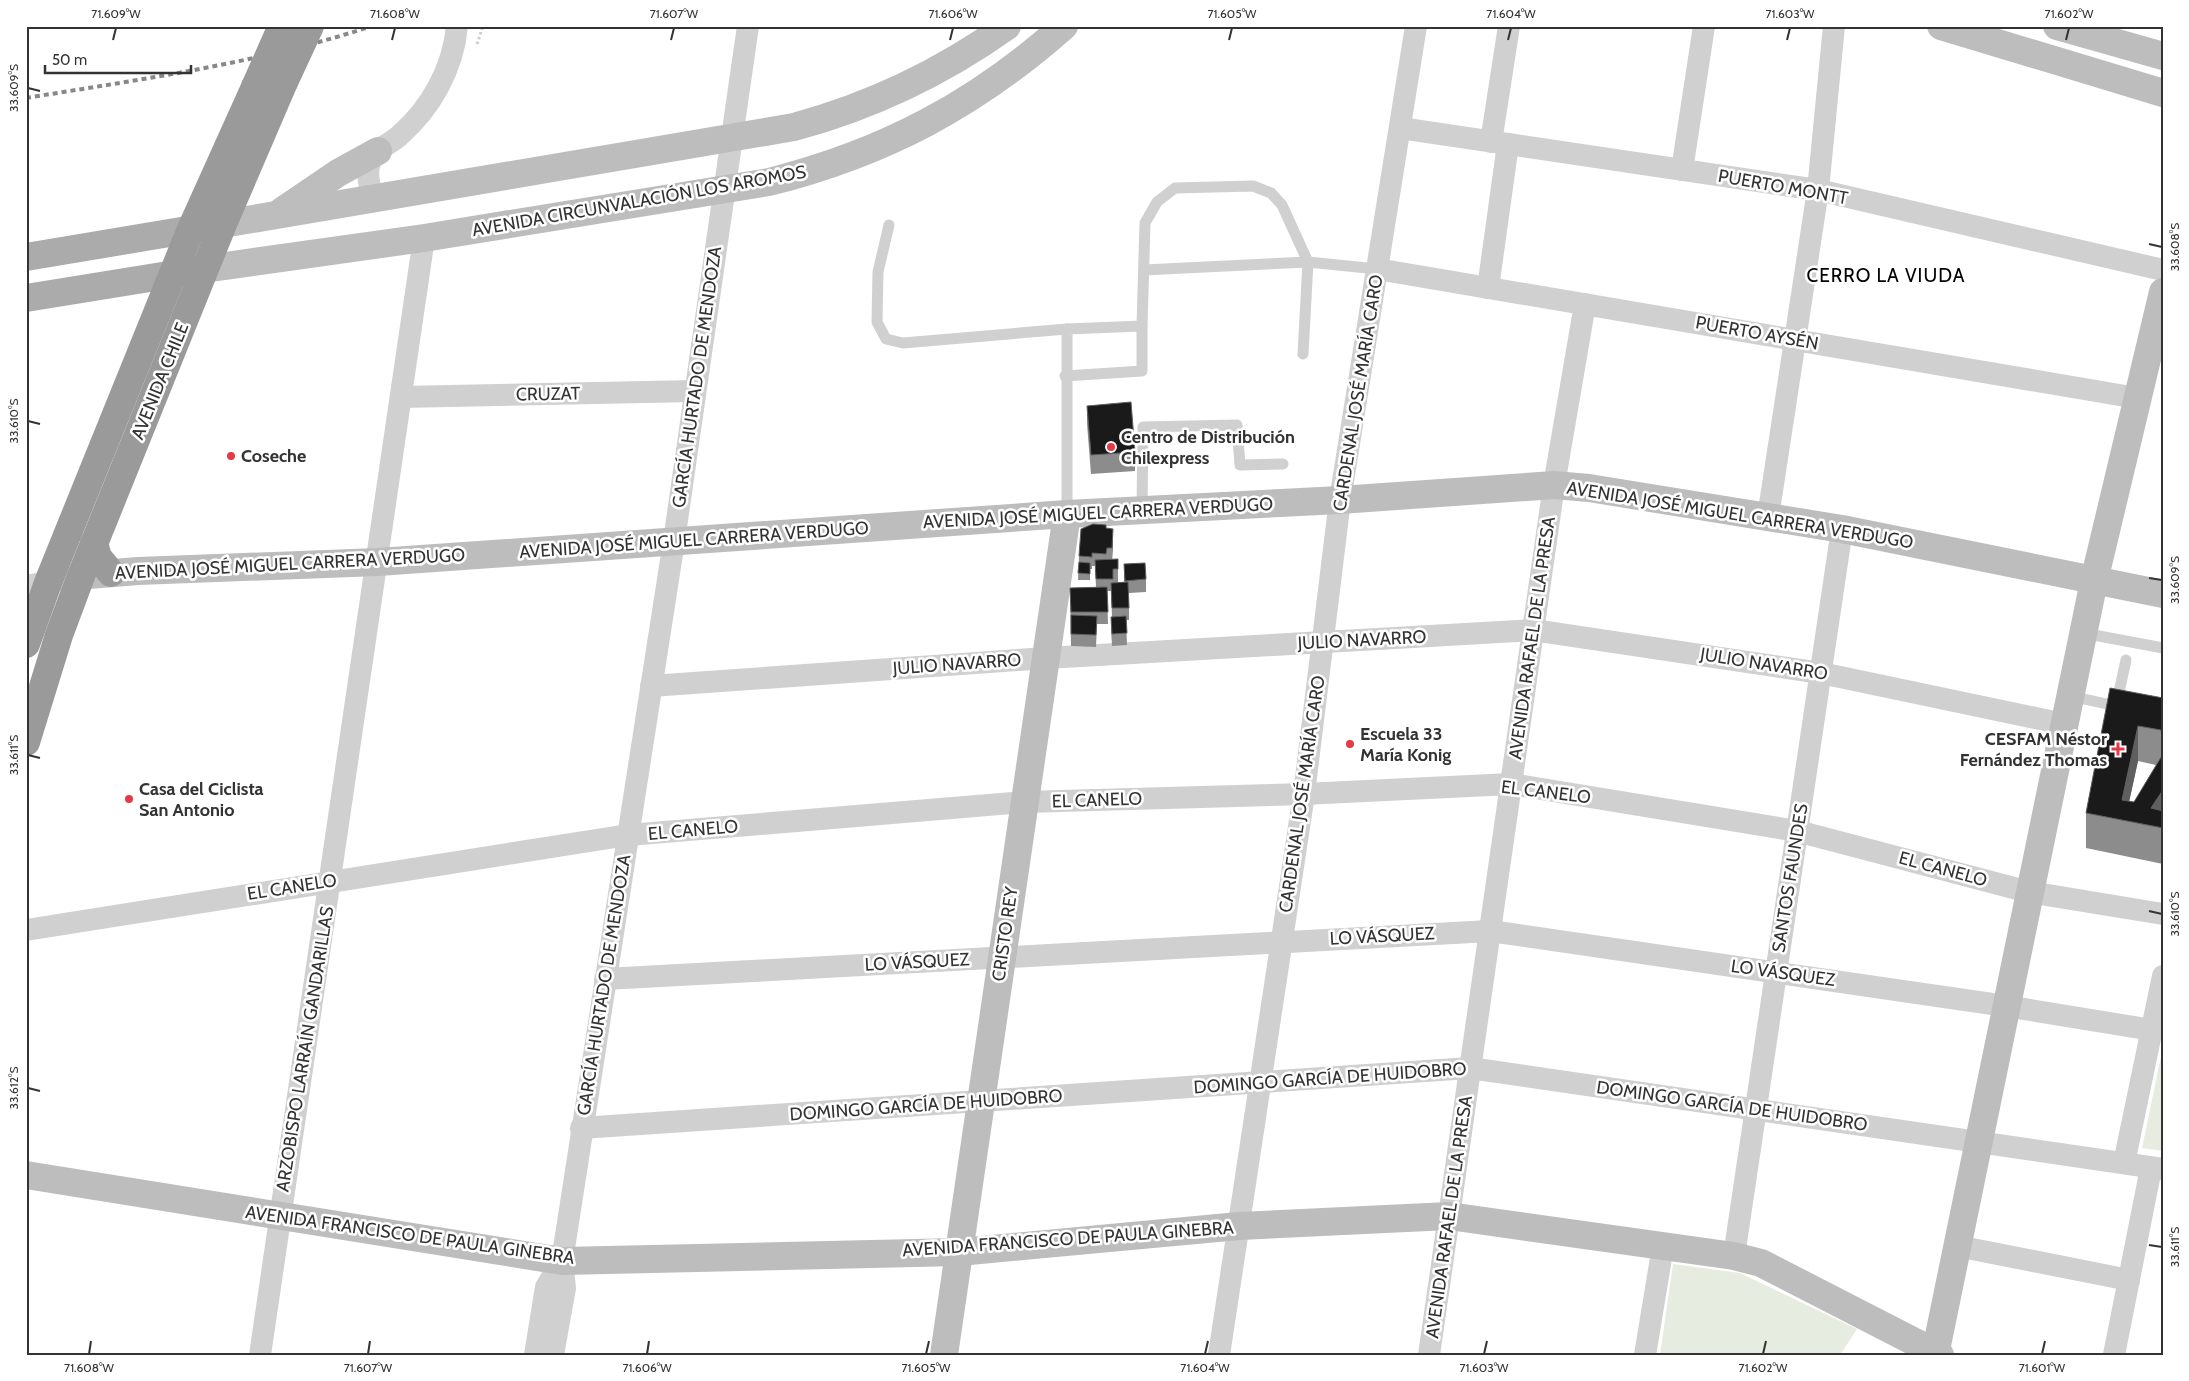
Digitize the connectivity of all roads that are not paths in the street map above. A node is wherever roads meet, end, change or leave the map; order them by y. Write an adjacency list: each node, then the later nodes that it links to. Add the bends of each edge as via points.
1 (282, 26): 26 (highway, AVENIDA CHILE, bridge)
2 (310, 26): 24 (highway, AVENIDA CHILE, bridge)
3 (457, 26): 18 (street, via 452,56 435,94 410,126)
4 (748, 26): 16 (street, GARCÍA HURTADO DE MENDOZA)
5 (1007, 26): 16 (street, via 954,62 890,95 813,122)
6 (1064, 26): 20 (street, AVENIDA CIRCUNVALACIÓN LOS AROMOS, via 989,86 927,125 810,172)
7 (1416, 26): 15 (street, CARDENAL JOSÉ MARÍA CARO)
8 (1509, 26): 17 (street)
9 (1704, 26): 19 (street)
10 (1834, 26): 21 (street)
11 (1941, 26): 14 (street)
12 (2057, 26): 13 (street)
13 (2163, 56)
14 (2163, 93)
15 (1400, 128): 17 (street, PUERTO MONTT); 31 (street, CARDENAL JOSÉ MARÍA CARO)
16 (732, 137): 20 (street, GARCÍA HURTADO DE MENDOZA); 22 (street)
17 (1500, 143): 19 (street, PUERTO MONTT); 35 (street)
18 (378, 151): 22 (street, via 368,168); 23 (street, via 312,189)
19 (1682, 170): 21 (street, PUERTO MONTT)
20 (725, 189): 27 (street, AVENIDA CIRCUNVALACIÓN LOS AROMOS); 45 (street, GARCÍA HURTADO DE MENDOZA)
21 (1818, 190): 33 (street, PUERTO MONTT); 41 (street)
22 (373, 198): 23 (street)
23 (279, 214): 24 (street)
24 (223, 224): 26 (main road); 30 (highway, AVENIDA CHILE)
25 (889, 225): 40 (lane, via 878,272 876,322 886,339 903,343)
26 (191, 229): 28 (main road); 34 (highway, AVENIDA CHILE)
27 (424, 238): 30 (street, AVENIDA CIRCUNVALACIÓN LOS AROMOS); 46 (street, ARZOBISPO LARRAÍN GANDARILLAS)
28 (31, 257): 37 (main road)
29 (1308, 262): 31 (lane); 32 (lane); 32 (lane, via 1282,205 1271,193 1253,186 1175,188 1157,202 1145,223); 42 (lane)
30 (204, 269): 34 (main road); 56 (highway, AVENIDA CHILE)
31 (1377, 269): 35 (street, PUERTO AYSÉN); 50 (street, CARDENAL JOSÉ MARÍA CARO)
32 (1144, 270): 39 (lane)
33 (2163, 270)
34 (173, 274): 37 (main road); 61 (highway, AVENIDA CHILE)
35 (1488, 288): 38 (street, PUERTO AYSÉN)
36 (2163, 292): 43 (street)
37 (33, 297)
38 (1586, 304): 41 (street, PUERTO AYSÉN); 49 (street, AVENIDA RAFAEL DE LA PRESA)
39 (1142, 326): 40 (lane); 44 (lane, via 1142,371)
40 (1066, 329): 44 (lane)
41 (1797, 339): 47 (street, PUERTO AYSÉN); 53 (street)
42 (1303, 354)
43 (2155, 362): 47 (street)
44 (1066, 376): 52 (lane)
45 (695, 391): 46 (street, CRUZAT); 55 (street, GARCÍA HURTADO DE MENDOZA)
46 (401, 397): 57 (street, ARZOBISPO LARRAÍN GANDARILLAS)
47 (2137, 398): 60 (street)
48 (1283, 464): 51 (lane, via 1240,466 1237,425 1143,427)
49 (1554, 485): 50 (street, AVENIDA JOSÉ MIGUEL CARRERA VERDUGO); 53 (street, AVENIDA JOSÉ MIGUEL CARRERA VERDUGO); 63 (street, AVENIDA RAFAEL DE LA PRESA)
50 (1340, 500): 51 (street, AVENIDA JOSÉ MIGUEL CARRERA VERDUGO); 65 (street, CARDENAL JOSÉ MARÍA CARO)
51 (1142, 509): 52 (street, AVENIDA JOSÉ MIGUEL CARRERA VERDUGO)
52 (1067, 514): 55 (street, AVENIDA JOSÉ MIGUEL CARRERA VERDUGO); 68 (street, CRISTO REY, via 1060,596)
53 (1768, 517): 54 (street, AVENIDA JOSÉ MIGUEL CARRERA VERDUGO)
54 (1842, 530): 60 (street, AVENIDA JOSÉ MIGUEL CARRERA VERDUGO); 70 (street, SANTOS FAUNDES)
55 (674, 542): 57 (street, AVENIDA JOSÉ MIGUEL CARRERA VERDUGO); 71 (street, GARCÍA HURTADO DE MENDOZA)
56 (94, 543): 58 (highway, via 98,557); 59 (highway, AVENIDA CHILE)
57 (378, 562): 58 (street, AVENIDA JOSÉ MIGUEL CARRERA VERDUGO); 80 (street, ARZOBISPO LARRAÍN GANDARILLAS)
58 (111, 573): 59 (street, AVENIDA JOSÉ MIGUEL CARRERA VERDUGO)
59 (81, 576): 61 (street, AVENIDA JOSÉ MIGUEL CARRERA VERDUGO); 74 (highway, AVENIDA CHILE, via 56,643)
60 (2094, 581): 62 (street, AVENIDA JOSÉ MIGUEL CARRERA VERDUGO); 64 (street)
61 (38, 583): 66 (highway, AVENIDA CHILE)
62 (2163, 594)
63 (1533, 630): 65 (street, JULIO NAVARRO); 70 (street, JULIO NAVARRO); 75 (street, AVENIDA RAFAEL DE LA PRESA)
64 (2083, 632): 67 (lane); 72 (street)
65 (1323, 642): 68 (street, JULIO NAVARRO); 76 (street, CARDENAL JOSÉ MARÍA CARO)
66 (26, 644)
67 (2163, 648)
68 (1046, 658): 71 (street, JULIO NAVARRO); 77 (street, CRISTO REY)
69 (2126, 660): 72 (lane, via 2116,706)
70 (1821, 673): 73 (street, JULIO NAVARRO); 78 (street, SANTOS FAUNDES)
71 (651, 686): 79 (street, GARCÍA HURTADO DE MENDOZA)
72 (2070, 696): 73 (street)
73 (2064, 724): 81 (street)
74 (26, 742)
75 (1511, 784): 76 (street, EL CANELO); 78 (street, EL CANELO); 84 (street, AVENIDA RAFAEL DE LA PRESA)
76 (1304, 794): 77 (street, EL CANELO); 85 (street, CARDENAL JOSÉ MARÍA CARO)
77 (1025, 802): 79 (street, EL CANELO); 86 (street, CRISTO REY)
78 (1797, 831): 81 (street, EL CANELO); 87 (street, SANTOS FAUNDES)
79 (628, 835): 80 (street, EL CANELO); 89 (street, GARCÍA HURTADO DE MENDOZA)
80 (332, 880): 83 (street, EL CANELO); 101 (street, ARZOBISPO LARRAÍN GANDARILLAS)
81 (2029, 892): 82 (street, EL CANELO); 90 (street)
82 (2163, 914)
83 (26, 930)
84 (1490, 931): 85 (street, LO VÁSQUEZ); 87 (street, LO VÁSQUEZ); 92 (street, AVENIDA RAFAEL DE LA PRESA)
85 (1281, 942): 86 (street, LO VÁSQUEZ); 93 (street, CARDENAL JOSÉ MARÍA CARO)
86 (1002, 957): 89 (street, LO VÁSQUEZ); 94 (street, CRISTO REY)
87 (1776, 972): 90 (street, LO VÁSQUEZ); 95 (street, SANTOS FAUNDES)
88 (2163, 976): 91 (street)
89 (605, 979): 96 (street, GARCÍA HURTADO DE MENDOZA)
90 (2006, 1006): 91 (street, LO VÁSQUEZ); 97 (street)
91 (2152, 1030): 98 (street)
92 (1470, 1068): 93 (street, DOMINGO GARCÍA DE HUIDOBRO); 95 (street, DOMINGO GARCÍA DE HUIDOBRO); 102 (street, AVENIDA RAFAEL DE LA PRESA)
93 (1260, 1083): 94 (street, DOMINGO GARCÍA DE HUIDOBRO); 103 (street, CARDENAL JOSÉ MARÍA CARO)
94 (981, 1101): 96 (street, DOMINGO GARCÍA DE HUIDOBRO); 106 (street, CRISTO REY)
95 (1756, 1109): 97 (street, DOMINGO GARCÍA DE HUIDOBRO); 107 (street, SANTOS FAUNDES)
96 (581, 1128): 108 (street, GARCÍA HURTADO DE MENDOZA)
97 (1978, 1142): 98 (street, DOMINGO GARCÍA DE HUIDOBRO); 105 (street)
98 (2124, 1164): 99 (street, DOMINGO GARCÍA DE HUIDOBRO)
99 (2157, 1169): 109 (street)
100 (26, 1175): 101 (street, AVENIDA FRANCISCO DE PAULA GINEBRA)
101 (280, 1216): 108 (street, AVENIDA FRANCISCO DE PAULA GINEBRA); 111 (street, ARZOBISPO LARRAÍN GANDARILLAS)
102 (1448, 1216): 103 (street, AVENIDA FRANCISCO DE PAULA GINEBRA); 104 (street, AVENIDA FRANCISCO DE PAULA GINEBRA); 116 (street, AVENIDA RAFAEL DE LA PRESA)
103 (1239, 1226): 106 (street, AVENIDA FRANCISCO DE PAULA GINEBRA); 115 (street, CARDENAL JOSÉ MARÍA CARO)
104 (1663, 1246): 107 (street, AVENIDA FRANCISCO DE PAULA GINEBRA); 117 (street)
105 (1957, 1246): 109 (street); 110 (street)
106 (959, 1252): 108 (street, AVENIDA FRANCISCO DE PAULA GINEBRA); 114 (street, CRISTO REY)
107 (1734, 1256): 110 (street, AVENIDA FRANCISCO DE PAULA GINEBRA, via 1784,1273)
108 (562, 1261): 112 (street, GARCÍA HURTADO DE MENDOZA, via 546,1287); 113 (street, GARCÍA HURTADO DE MENDOZA, via 564,1288)
109 (2129, 1280): 118 (street)
110 (1937, 1354)
111 (260, 1355)
112 (534, 1355)
113 (553, 1355)
114 (944, 1355)
115 (1219, 1355)
116 (1428, 1355)
117 (1645, 1355)
118 (2114, 1355)

